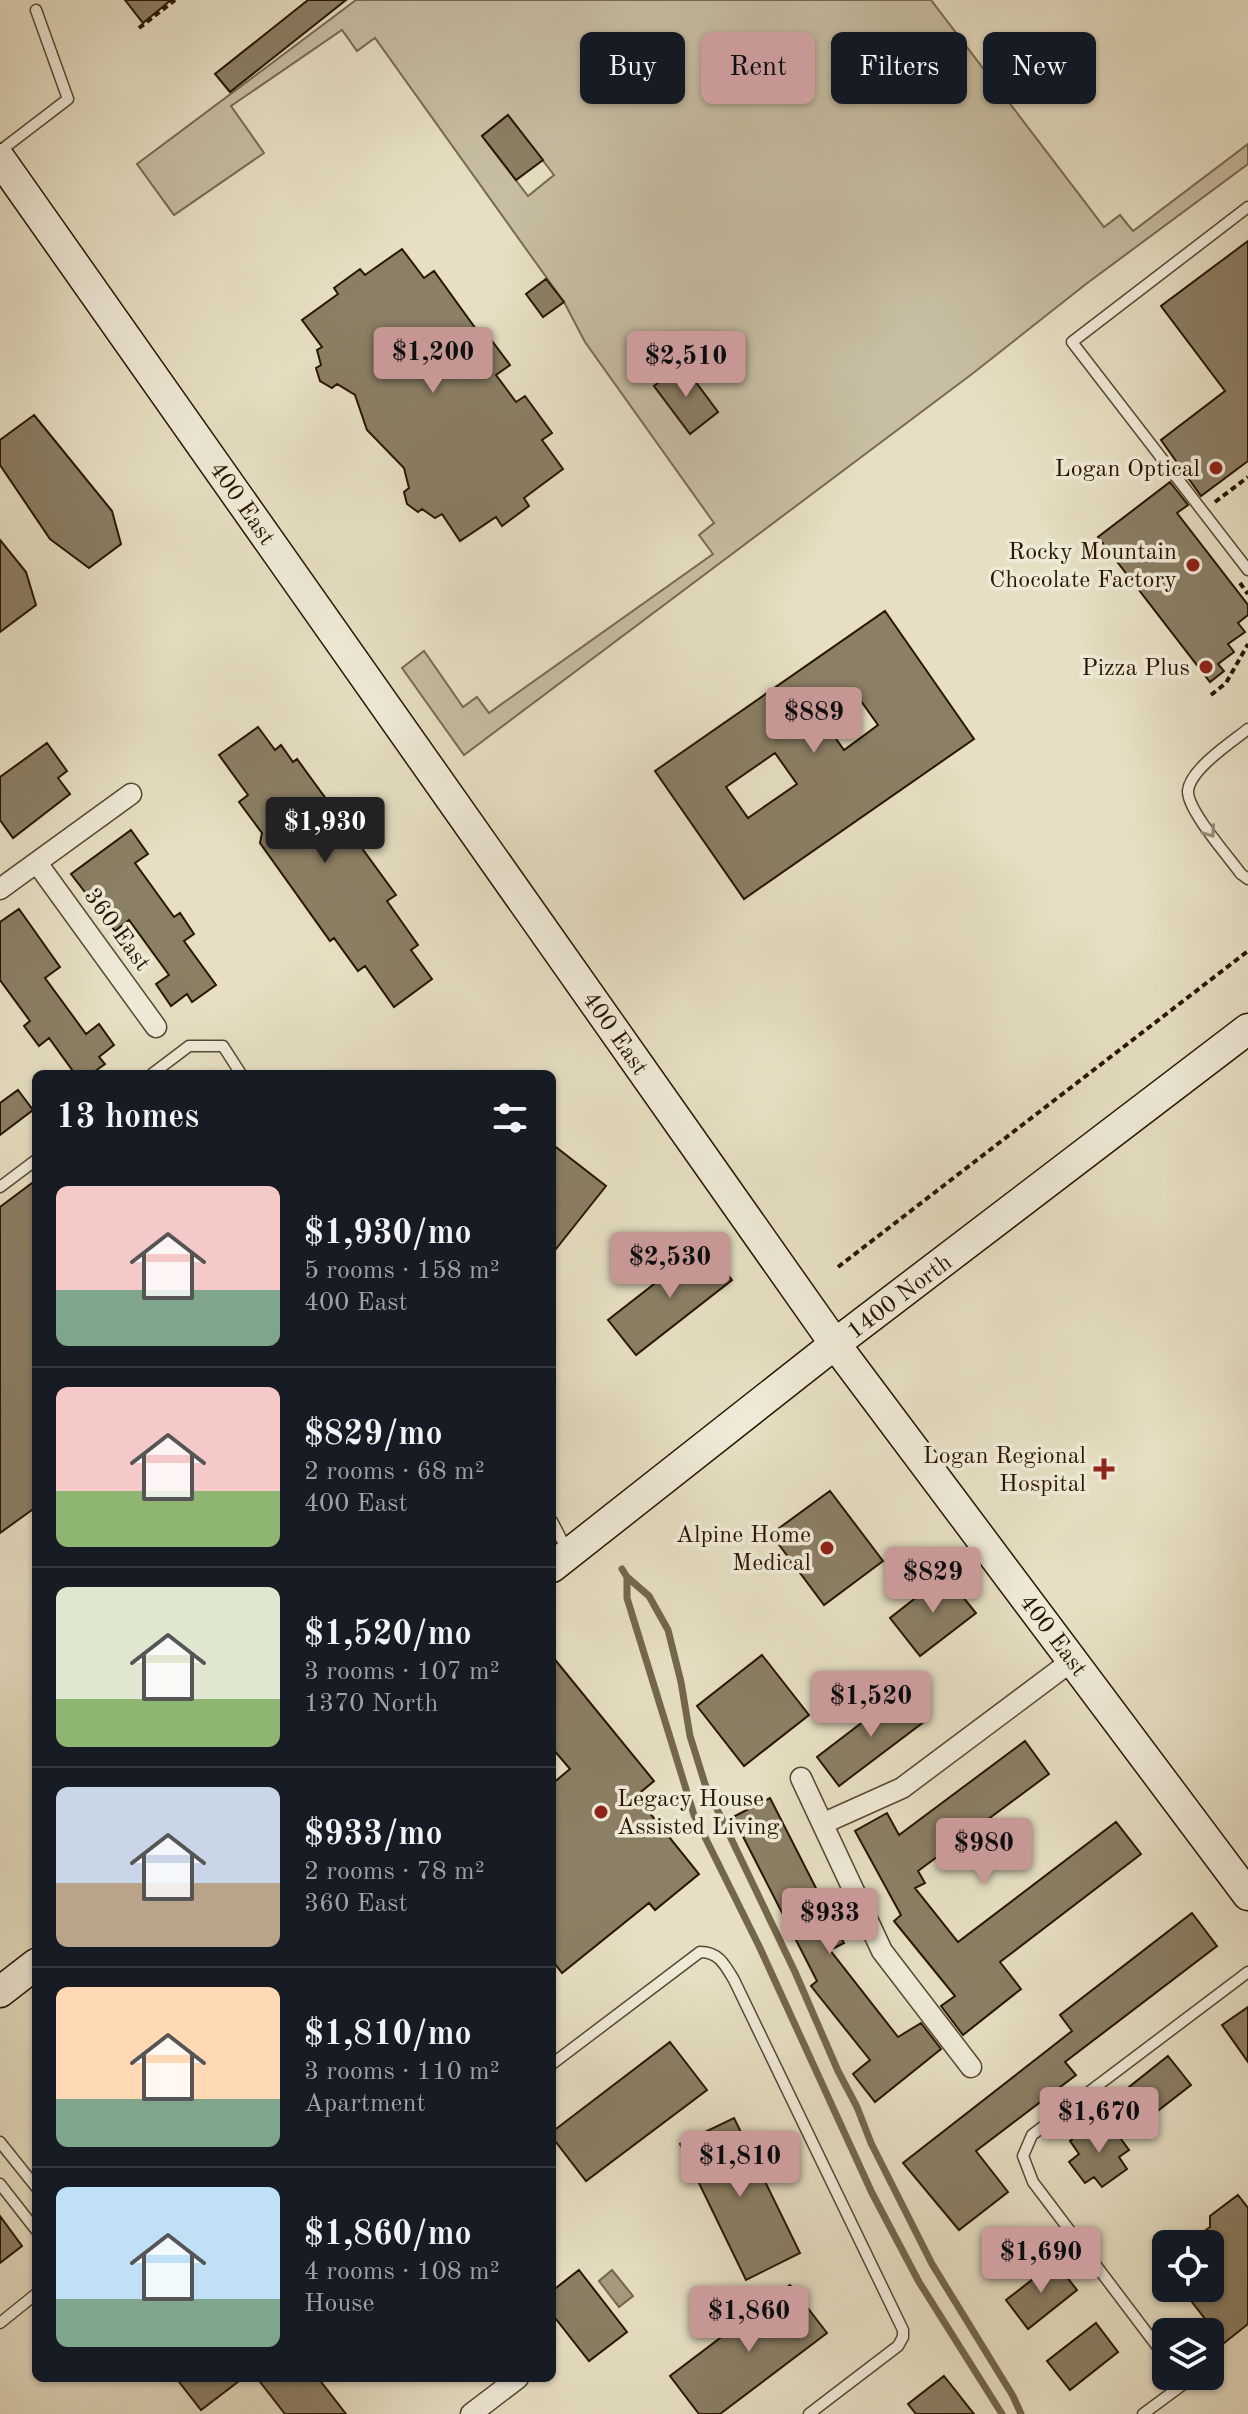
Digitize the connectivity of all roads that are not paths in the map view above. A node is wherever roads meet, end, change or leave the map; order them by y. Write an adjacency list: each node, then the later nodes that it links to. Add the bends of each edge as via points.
1 (36, 10): 2 (lane, via 68,99)
2 (0, 151)
3 (0, 159): 17 (street, 400 East)
4 (1248, 207): 5 (lane, via 1072,342)
5 (1248, 570)
6 (1248, 729): 9 (lane, one-way to 9, via 1213,756 1188,790 1190,804)
7 (131, 794): 8 (street)
8 (37, 863): 10 (street); 11 (street, 360 East)
9 (1248, 879)
10 (0, 889)
11 (156, 1027)
12 (1248, 1029): 17 (street, 1400 North)
13 (157, 1070): 14 (lane, via 189,1046 223,1046)
14 (238, 1070)
15 (32, 1163): 16 (lane)
16 (0, 1187)
17 (835, 1344): 19 (street, 1400 North); 20 (street, 400 East)
18 (556, 1538): 19 (lane)
19 (561, 1560)
20 (1073, 1660): 22 (street, via 902,1788); 23 (street, 400 East)
21 (801, 1778): 22 (street)
22 (824, 1823): 28 (street, via 882,1951)
23 (1248, 1895)
24 (32, 1967): 26 (street)
25 (1248, 1972): 35 (lane, via 1032,2135 1023,2156 1033,2182)
26 (0, 1992)
27 (556, 2061): 39 (lane, via 700,1952 712,1952 723,1962 903,2330 898,2346)
28 (971, 2067)
29 (0, 2142): 30 (lane)
30 (32, 2182)
31 (0, 2184): 32 (lane)
32 (32, 2225)
33 (32, 2297): 34 (lane)
34 (0, 2323)
35 (1152, 2339)
36 (513, 2382): 38 (street)
37 (1176, 2390): 40 (lane)
38 (471, 2414)
39 (809, 2414)
40 (1143, 2414)

